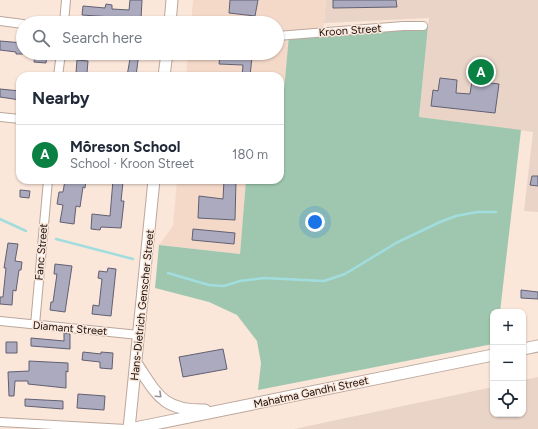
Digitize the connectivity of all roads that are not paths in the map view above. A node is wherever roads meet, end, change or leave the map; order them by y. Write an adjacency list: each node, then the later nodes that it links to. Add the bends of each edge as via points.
1 (66, 0): 3 (street)
2 (172, 0): 4 (street)
3 (65, 16)
4 (171, 16)
5 (0, 21): 6 (street)
6 (16, 23)
7 (423, 26): 8 (street, Kroon Street)
8 (284, 35)
9 (60, 60): 11 (street)
10 (166, 60): 12 (street)
11 (59, 72)
12 (165, 72)
13 (0, 117): 14 (street)
14 (16, 119)
15 (48, 184): 18 (street, Fanc Street)
16 (154, 184): 19 (street, Hans-Dietrich Genscher Street)
17 (0, 321): 18 (street, Diamant Street)
18 (35, 325): 19 (street, Diamant Street)
19 (139, 335): 23 (street, Hans-Dietrich Genscher Street)
20 (538, 346): 21 (street)
21 (526, 348)
22 (490, 356): 24 (street, Mahatma Gandhi Street)
23 (136, 363): 24 (street, one-way to 24, via 154,391 171,404 181,408); 27 (street, Hans-Dietrich Genscher Street)
24 (224, 410): 27 (street, Mahatma Gandhi Street); 28 (street)
25 (2, 425): 26 (street)
26 (126, 429)
27 (129, 429)
28 (169, 429)

